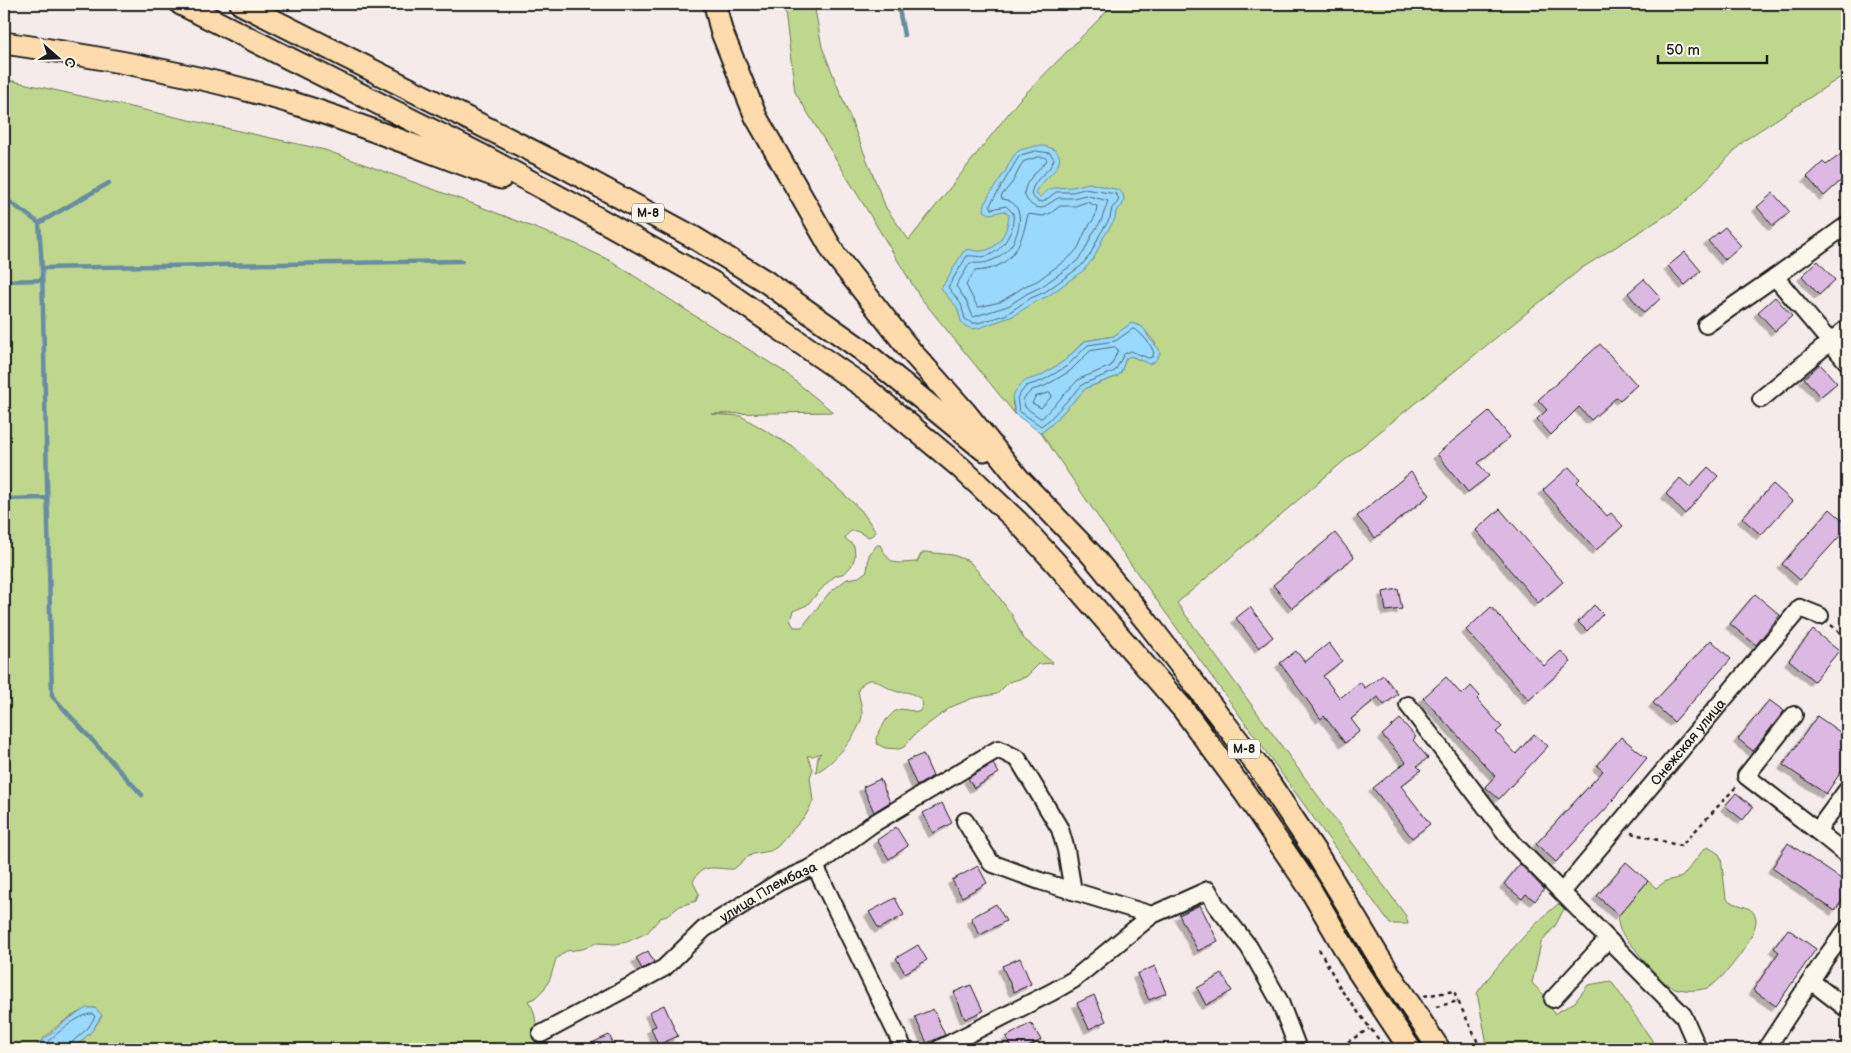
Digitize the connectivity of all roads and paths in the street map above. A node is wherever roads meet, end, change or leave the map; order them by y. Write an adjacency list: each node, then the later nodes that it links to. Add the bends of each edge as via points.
1 (181, 4): 5 (main road, М-8)
2 (241, 4): 13 (main road, М-8, via 564,167 765,281 862,350)
3 (715, 4): 13 (main road, via 721,30 756,117 835,255)
4 (4, 43): 5 (main road, М-8, via 159,70 260,94)
5 (576, 206): 46 (main road, М-8, via 712,282 793,336 867,389 961,468 1017,521 1183,709 1309,888 1356,968)
6 (1847, 225): 7 (street)
7 (1776, 277): 8 (street); 10 (street)
8 (1706, 325)
9 (1847, 328): 10 (street)
10 (1829, 342): 11 (street); 12 (street)
11 (1847, 362)
12 (1761, 398)
13 (1019, 479): 47 (main road, М-8, via 1091,554 1260,769)
14 (1820, 616): 15 (path); 21 (street, Онежская улица, via 1800,608)
15 (1847, 639)
16 (1408, 705): 26 (street, via 1514,844)
17 (1794, 715): 18 (street)
18 (1746, 776): 21 (path, via 1681,846); 22 (street)
19 (1847, 790): 22 (street)
20 (965, 821): 25 (street, via 991,863)
21 (1616, 829): 26 (street, Онежская улица)
22 (1817, 831): 23 (street)
23 (1847, 855)
24 (815, 866): 25 (street, улица Плембаза, via 871,825 998,749 1018,759 1060,829); 38 (street, улица Плембаза, via 779,882 704,929 664,968); 40 (street)
25 (1073, 891): 27 (street)
26 (1562, 892): 29 (street)
27 (1152, 915): 41 (street, via 1073,980); 42 (street, via 1208,890 1249,947 1280,1002)
28 (1847, 929): 31 (street)
29 (1607, 940): 33 (street); 49 (street, via 1683,1015)
30 (1319, 949): 37 (path, via 1342,991)
31 (1810, 981): 36 (street); 50 (street)
32 (1422, 997): 34 (path, via 1454,991)
33 (1553, 999)
34 (1458, 1001): 35 (path); 48 (path)
35 (1436, 1007)
36 (1847, 1008)
37 (1370, 1029): 43 (path, via 1349,1041); 45 (path)
38 (541, 1034)
39 (1372, 1045): 44 (path)
40 (904, 1049)
41 (939, 1049)
42 (1298, 1049)
43 (1356, 1049)
44 (1365, 1049)
45 (1386, 1049)
46 (1410, 1049)
47 (1439, 1049)
48 (1481, 1049)
49 (1698, 1049)
50 (1766, 1049)

